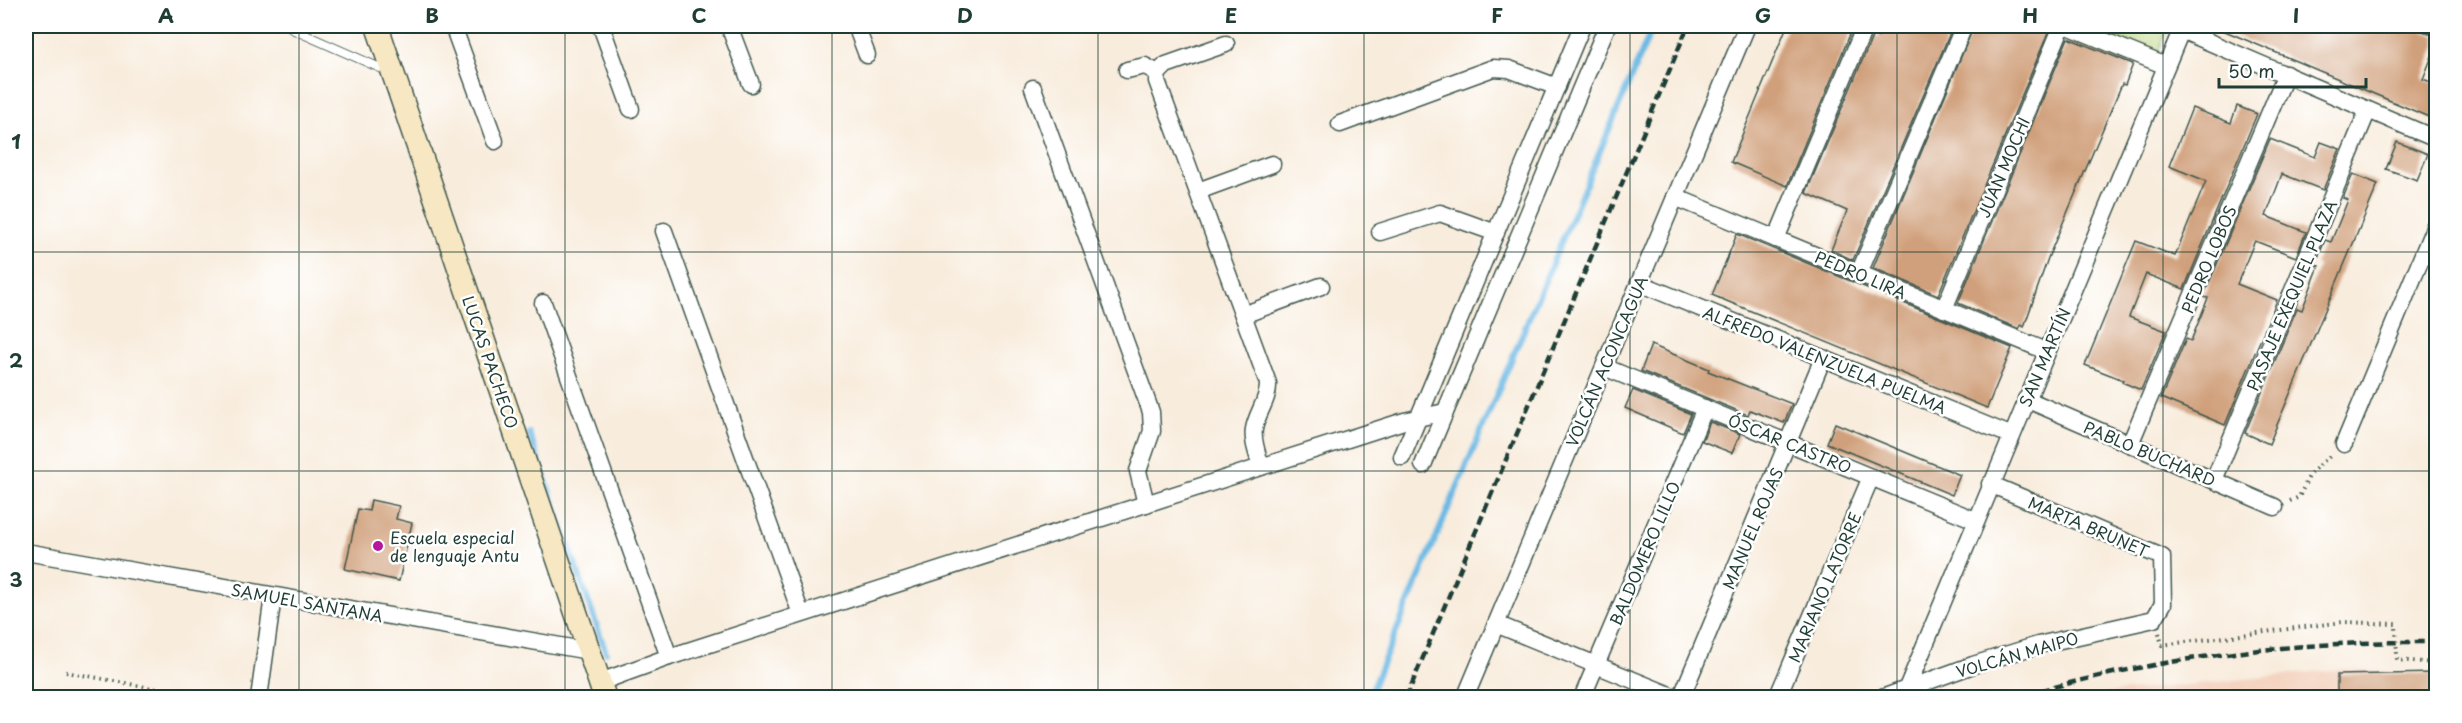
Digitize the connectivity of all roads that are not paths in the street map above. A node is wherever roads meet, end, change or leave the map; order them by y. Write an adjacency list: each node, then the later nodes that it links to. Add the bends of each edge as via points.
1 (289, 26): 19 (lane)
2 (377, 26): 19 (main road, LUCAS PACHECO)
3 (453, 26): 29 (street)
4 (600, 26): 25 (street)
5 (729, 26): 22 (street)
6 (856, 26): 16 (street)
7 (1582, 26): 23 (street)
8 (1607, 26): 49 (street)
9 (1748, 26): 32 (street, VOLCÁN ACONCAGUA)
10 (1865, 26): 37 (street)
11 (1964, 26): 38 (street)
12 (2062, 26): 42 (street, JUAN MOCHI)
13 (2068, 26): 17 (street)
14 (2182, 28): 17 (street, SAN MARTÍN); 21 (street)
15 (1226, 44): 20 (street, via 1166,65)
16 (867, 55)
17 (2166, 66): 44 (street, SAN MARTÍN)
18 (1127, 70): 20 (street, via 1145,66)
19 (393, 73): 69 (main road, LUCAS PACHECO)
20 (1158, 73): 31 (street, via 1157,81)
21 (2286, 74): 26 (street); 53 (street, PEDRO LOBOS)
22 (751, 84)
23 (1557, 87): 27 (street, via 1509,69 1493,68); 36 (street)
24 (1033, 88): 61 (street, via 1151,412 1152,431 1138,471)
25 (631, 109)
26 (2368, 110): 28 (street); 59 (street, PASAJE EXEQUIEL PLAZA)
27 (1340, 124)
28 (2436, 139)
29 (495, 141)
30 (1272, 164): 31 (street)
31 (1198, 191): 43 (street)
32 (1675, 197): 37 (street, PEDRO LIRA); 39 (street, VOLCÁN ACONCAGUA)
33 (2436, 223): 54 (street)
34 (664, 231): 66 (street)
35 (1380, 232): 36 (street, via 1440,213)
36 (1496, 234): 50 (street)
37 (1776, 239): 38 (street, PEDRO LIRA)
38 (1859, 273): 42 (street, PEDRO LIRA)
39 (1639, 283): 45 (street, ALFREDO VALENZUELA PUELMA); 46 (street, VOLCÁN ACONCAGUA)
40 (1321, 286): 43 (street)
41 (543, 303): 70 (street)
42 (1944, 309): 44 (street, PEDRO LIRA)
43 (1243, 315): 57 (street, via 1268,382 1268,396 1253,434)
44 (2046, 351): 47 (street, SAN MARTÍN)
45 (1823, 358): 51 (street, ALFREDO VALENZUELA PUELMA); 52 (street, MANUEL ROJAS)
46 (1604, 367): 48 (street, ÓSCAR CASTRO); 68 (street, VOLCÁN ACONCAGUA)
47 (2026, 399): 51 (street, SAN MARTÍN); 53 (street, PABLO BUCHARD)
48 (1705, 408): 52 (street, ÓSCAR CASTRO); 71 (street, BALDOMERO LILLO)
49 (1445, 412): 50 (street); 56 (street)
50 (1421, 416): 55 (street); 57 (street)
51 (2010, 435): 60 (street, SAN MARTÍN)
52 (1788, 442): 58 (street, ÓSCAR CASTRO); 77 (street, MANUEL ROJAS)
53 (2130, 444): 59 (street, PABLO BUCHARD)
54 (2344, 444)
55 (1402, 457)
56 (1423, 465)
57 (1261, 467): 61 (street)
58 (1871, 477): 63 (street, ÓSCAR CASTRO); 78 (street, MARIANO LATORRE)
59 (2214, 480): 62 (street, PABLO BUCHARD)
60 (1990, 484): 63 (street, SAN MARTÍN); 67 (street, MARTA BRUNET, via 2162,557 2163,604)
61 (1146, 504): 66 (street)
62 (2275, 507)
63 (1975, 520): 72 (street, SAN MARTÍN)
64 (26, 552): 65 (street, SAMUEL SANTANA)
65 (273, 596): 69 (street, SAMUEL SANTANA); 74 (street)
66 (801, 614): 70 (street)
67 (2154, 619): 72 (street, VOLCÁN MAIPO, via 2038,645)
68 (1496, 624): 71 (street); 75 (street, VOLCÁN ACONCAGUA)
69 (589, 651): 73 (main road, LUCAS PACHECO)
70 (669, 657): 73 (street)
71 (1596, 665): 76 (street, BALDOMERO LILLO); 77 (street)
72 (1907, 688): 79 (street, VOLCÁN MAIPO)
73 (602, 690)
74 (259, 698)
75 (1465, 698)
76 (1582, 698)
77 (1679, 698)
78 (1777, 698)
79 (1882, 698)

